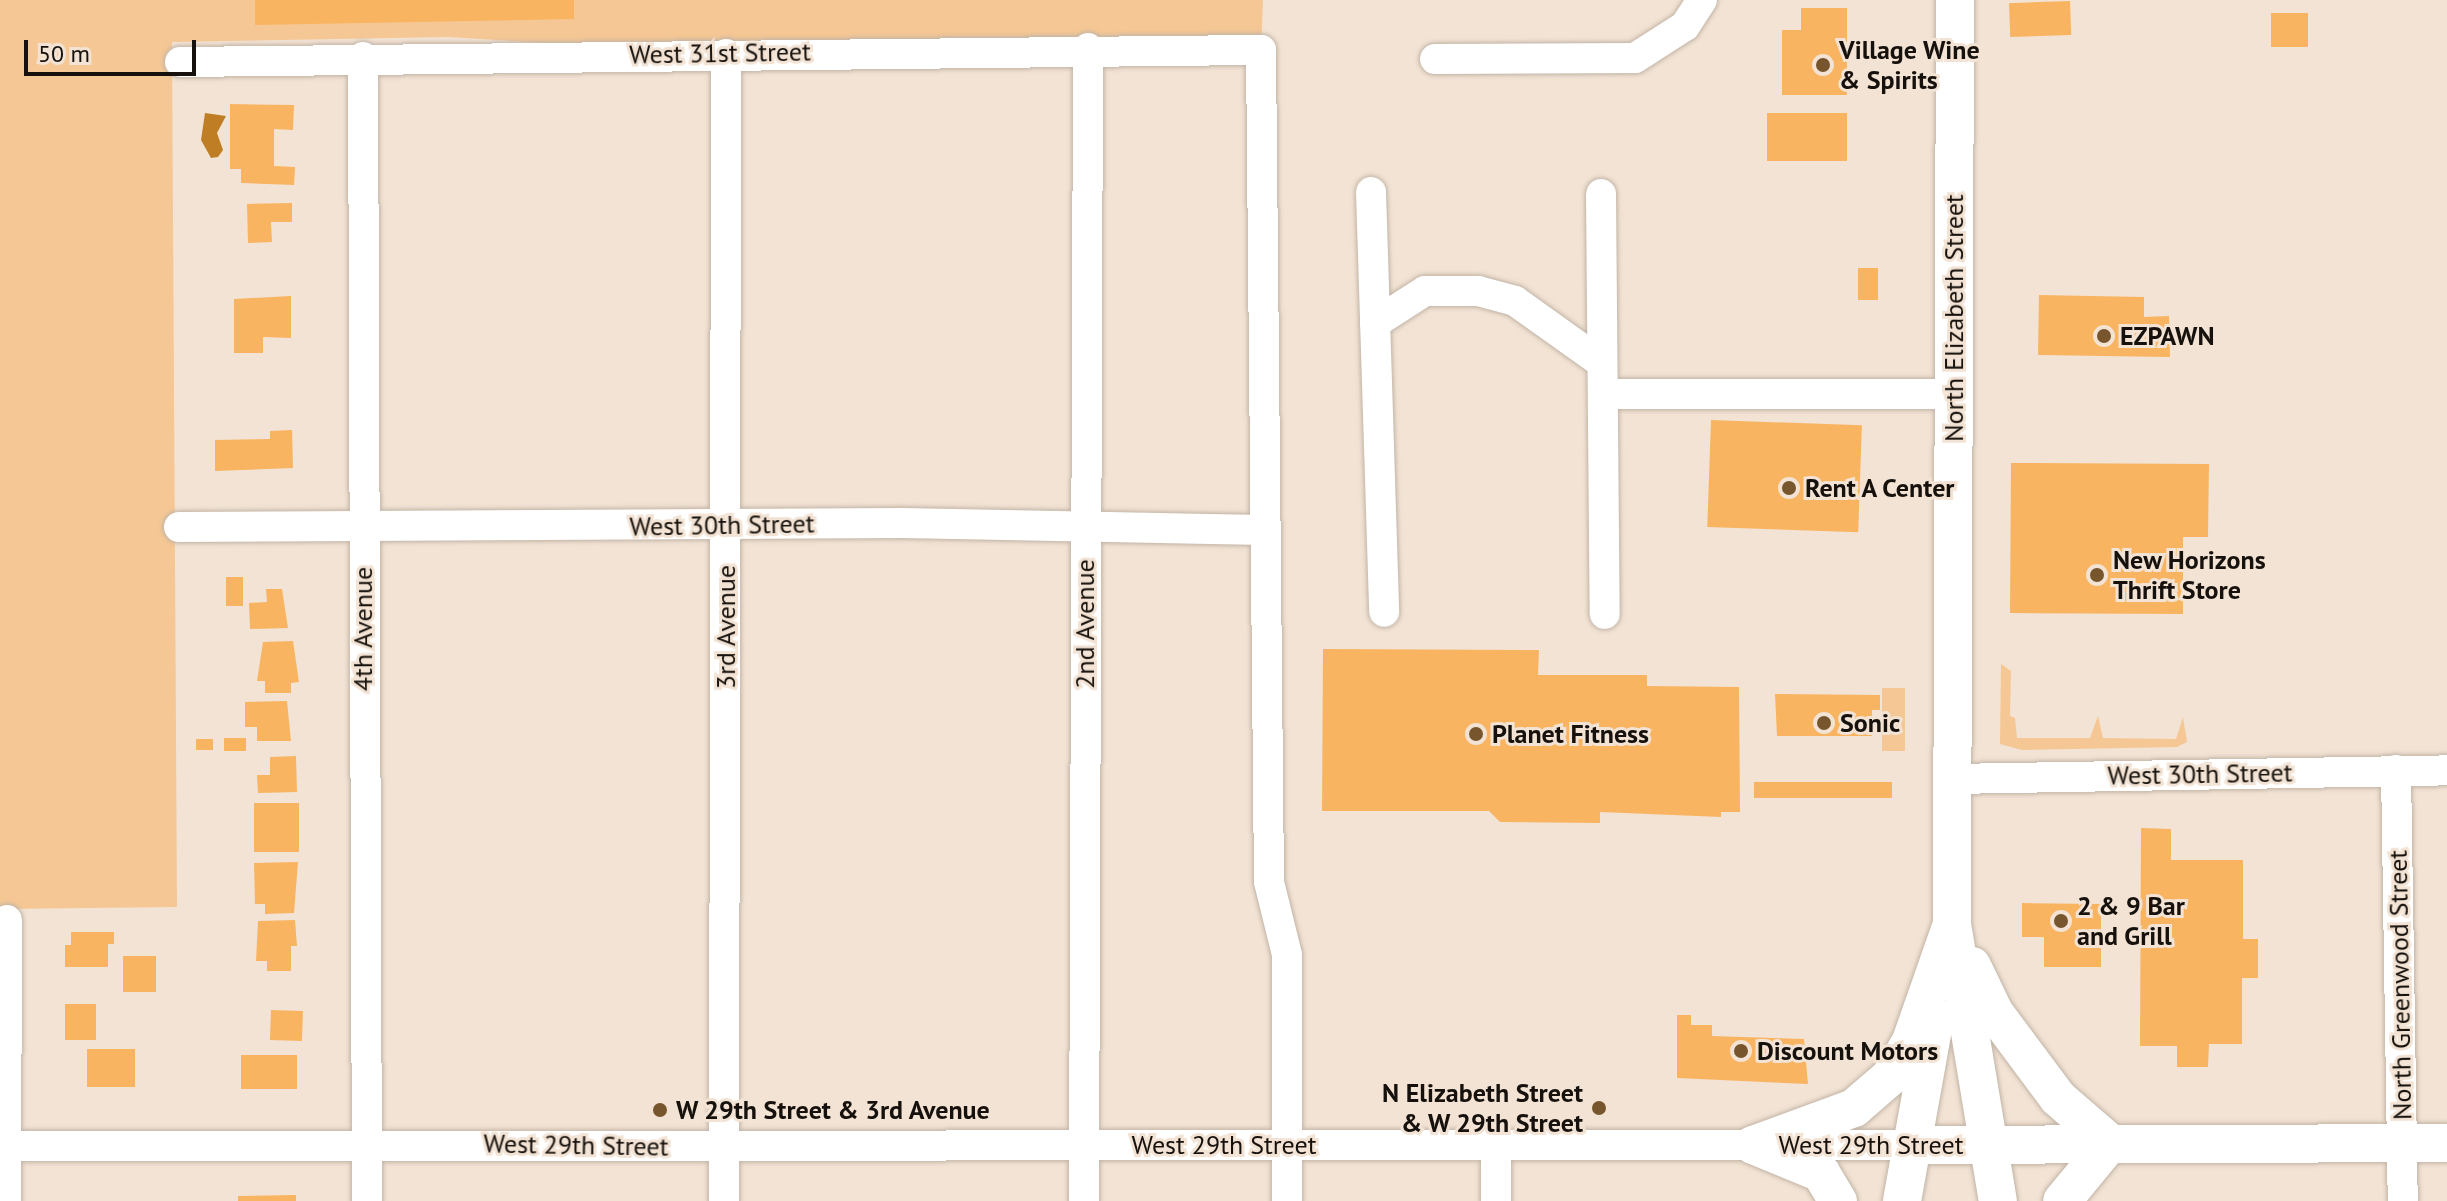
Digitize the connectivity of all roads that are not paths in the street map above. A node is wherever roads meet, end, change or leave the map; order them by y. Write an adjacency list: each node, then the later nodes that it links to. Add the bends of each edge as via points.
1 (1702, 0): 6 (street, via 1685,26 1635,58)
2 (1955, 0): 13 (main road, North Elizabeth Street)
3 (1088, 48): 4 (street, West 31st Street); 14 (street, 2nd Avenue); 18 (street, West 31st Street, via 1261,50)
4 (726, 54): 5 (street, West 31st Street); 15 (street, 3rd Avenue)
5 (363, 57): 7 (street, West 31st Street); 17 (street, 4th Avenue)
6 (1435, 59)
7 (180, 62)
8 (1371, 192): 10 (street)
9 (1601, 194): 11 (street)
10 (1375, 323): 11 (street, via 1425,291 1478,291 1515,301); 19 (street)
11 (1602, 363): 12 (street)
12 (1603, 394): 13 (street); 20 (street)
13 (1953, 394): 23 (main road, North Elizabeth Street)
14 (1085, 524): 15 (street, West 30th Street); 18 (street, West 30th Street); 29 (street, 2nd Avenue)
15 (727, 526): 17 (street, West 30th Street); 37 (street, 3rd Avenue)
16 (179, 527): 17 (street, West 30th Street)
17 (363, 529): 26 (street, 4th Avenue)
18 (1265, 530): 30 (street, via 1269,882 1287,955)
19 (1384, 612)
20 (1605, 614)
21 (2396, 770): 22 (street, West 30th Street); 23 (street, West 30th Street); 34 (street, North Greenwood Street)
22 (2447, 770)
23 (1952, 779): 25 (main road, North Elizabeth Street)
24 (7, 920): 35 (street)
25 (1952, 924): 27 (main road, via 1994,1012 2058,1098); 31 (main road, via 1911,1041 1890,1077 1854,1108); 32 (main road, North Elizabeth Street); 33 (main road, North Elizabeth Street)
26 (367, 1143): 35 (street, West 29th Street); 37 (street, West 29th Street); 39 (street, 4th Avenue)
27 (2110, 1143): 33 (main road, West 29th Street); 34 (main road, West 29th Street); 47 (main road)
28 (2447, 1143): 34 (main road, West 29th Street)
29 (1084, 1145): 30 (street, West 29th Street); 37 (street, West 29th Street); 41 (street, 2nd Avenue)
30 (1287, 1145): 36 (street, West 29th Street); 42 (street)
31 (1753, 1145): 32 (street, West 29th Street); 36 (street, West 29th Street); 44 (main road, via 1821,1173)
32 (1911, 1145): 33 (main road, West 29th Street); 45 (main road, North Elizabeth Street)
33 (1987, 1145): 46 (main road, North Elizabeth Street)
34 (2403, 1145): 48 (street, North Greenwood Street)
35 (3, 1146): 38 (street)
36 (1496, 1146): 43 (street)
37 (724, 1147): 40 (street, 3rd Avenue)
38 (6, 1201)
39 (367, 1201)
40 (724, 1201)
41 (1084, 1201)
42 (1287, 1201)
43 (1496, 1201)
44 (1838, 1201)
45 (1902, 1201)
46 (1998, 1201)
47 (2062, 1201)
48 (2403, 1201)

